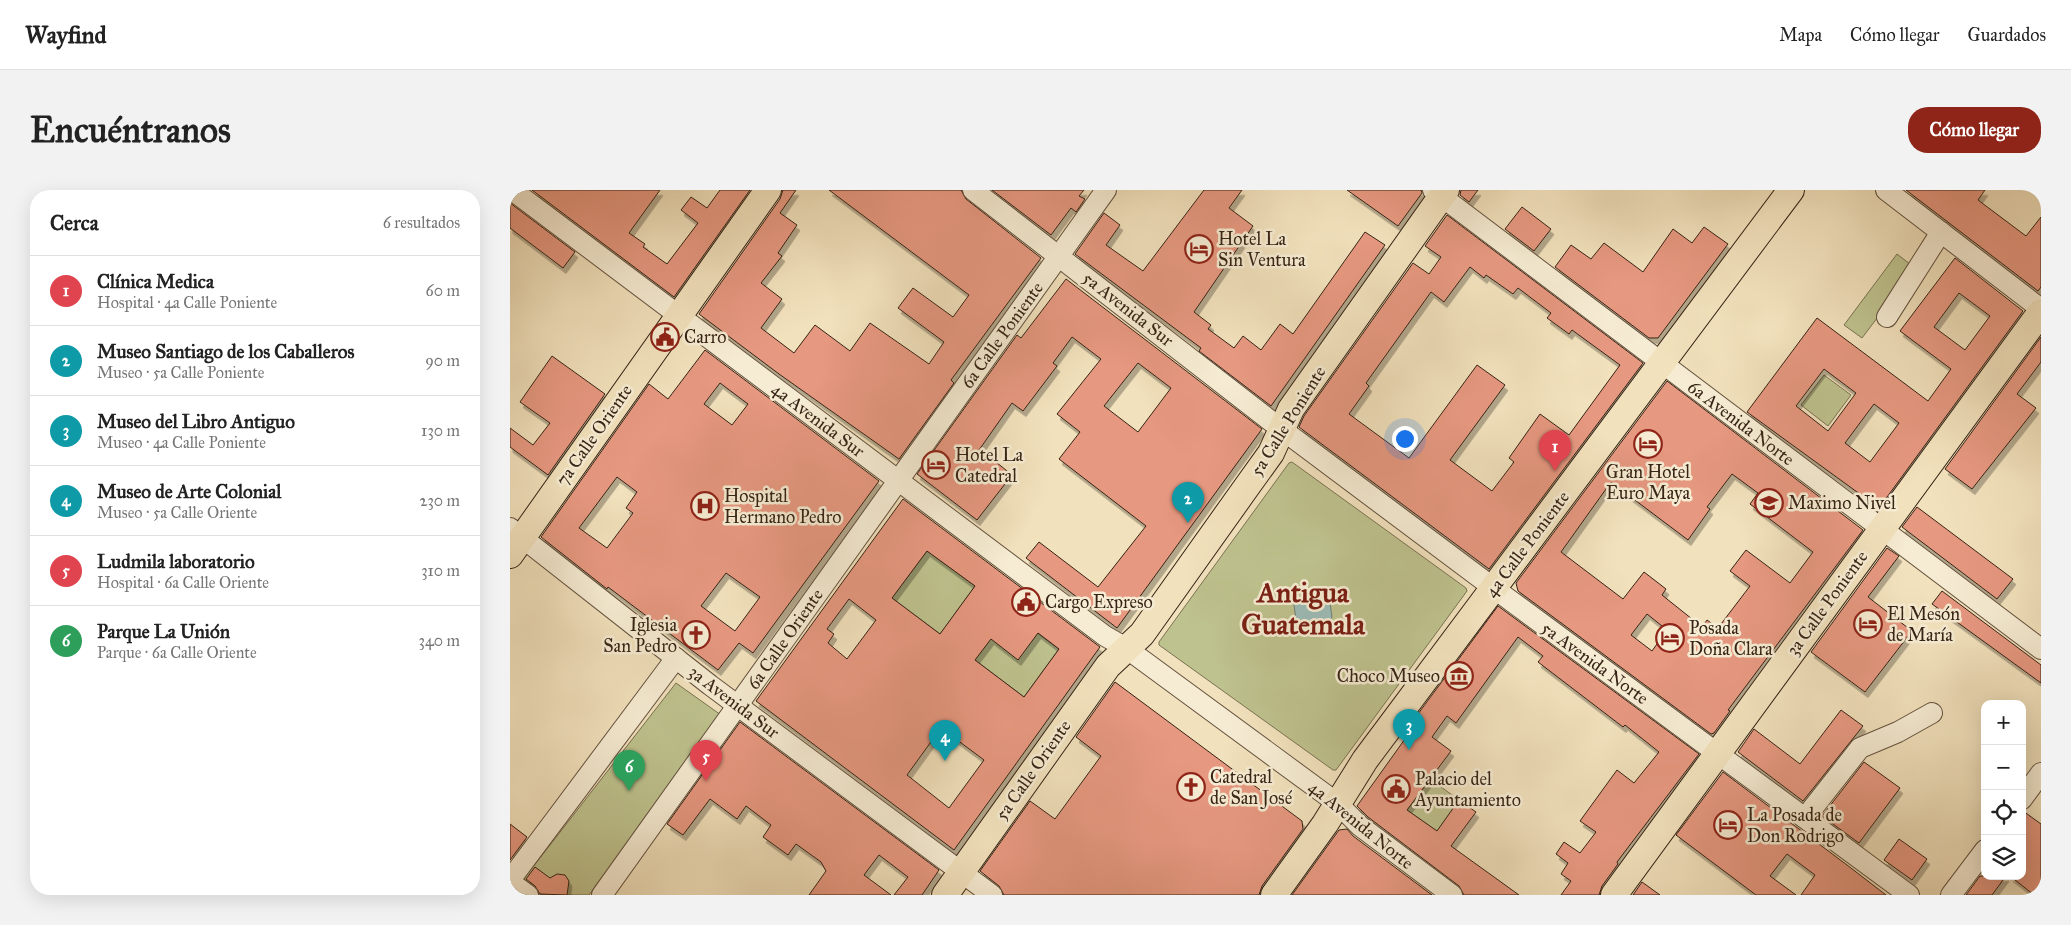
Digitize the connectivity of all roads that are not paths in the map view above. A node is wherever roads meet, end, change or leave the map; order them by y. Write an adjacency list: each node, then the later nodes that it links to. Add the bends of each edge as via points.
1 (512, 190): 11 (street, 4a Avenida Sur)
2 (768, 190): 11 (main road, 7a Calle Oriente)
3 (973, 190): 9 (street, 5a Avenida Sur)
4 (1106, 190): 9 (street, 6a Calle Poniente)
5 (1791, 190): 13 (main road, 4a Calle Poniente)
6 (1886, 190): 8 (street)
7 (1440, 192): 13 (street, 6a Avenida Norte); 14 (main road, 5a Calle Poniente, via 1290,409)
8 (1941, 232): 10 (street); 12 (street)
9 (1060, 256): 14 (street, 5a Avenida Sur); 15 (street, 6a Calle Poniente)
10 (2041, 311): 16 (main road, 3a Calle Poniente)
11 (679, 316): 15 (street, 4a Avenida Sur); 17 (main road, 7a Calle Oriente)
12 (1887, 317)
13 (1662, 363): 16 (street, 6a Avenida Norte); 18 (main road, 4a Calle Poniente)
14 (1282, 429): 18 (street, 5a Avenida Norte); 19 (main road, 5a Calle Poniente, via 1271,453 1142,634)
15 (897, 480): 19 (street, 4a Avenida Sur); 22 (street, 6a Calle Oriente)
16 (1882, 529): 20 (street, 6a Avenida Norte); 24 (main road, 3a Calle Poniente)
17 (514, 540): 21 (street, 3a Avenida Sur)
18 (1493, 588): 24 (street, 5a Avenida Norte); 27 (main road, 4a Calle Poniente, via 1365,760)
19 (1126, 648): 27 (street, 4a Avenida Norte); 30 (main road, 5a Calle Oriente, via 1108,666)
20 (2041, 649)
21 (676, 658): 22 (street, 3a Avenida Sur); 31 (street)
22 (738, 705): 30 (street, 3a Avenida Sur); 33 (street, 6a Calle Oriente)
23 (1932, 713): 28 (street, via 1860,748)
24 (1717, 753): 28 (street, 5a Avenida Norte); 38 (main road, 3a Calle Poniente)
25 (2041, 774): 26 (street)
26 (2026, 794)
27 (1337, 803): 36 (main road, 4a Calle Poniente); 37 (street, 4a Avenida Norte, via 1360,826)
28 (1805, 818): 39 (street, 5a Avenida Norte)
29 (1981, 855): 40 (street)
30 (962, 872): 34 (main road, 5a Calle Oriente); 35 (street, 3a Avenida Sur)
31 (510, 881): 32 (street)
32 (528, 895)
33 (602, 895)
34 (945, 895)
35 (992, 895)
36 (1274, 895)
37 (1452, 895)
38 (1614, 895)
39 (1909, 895)
40 (1951, 895)

